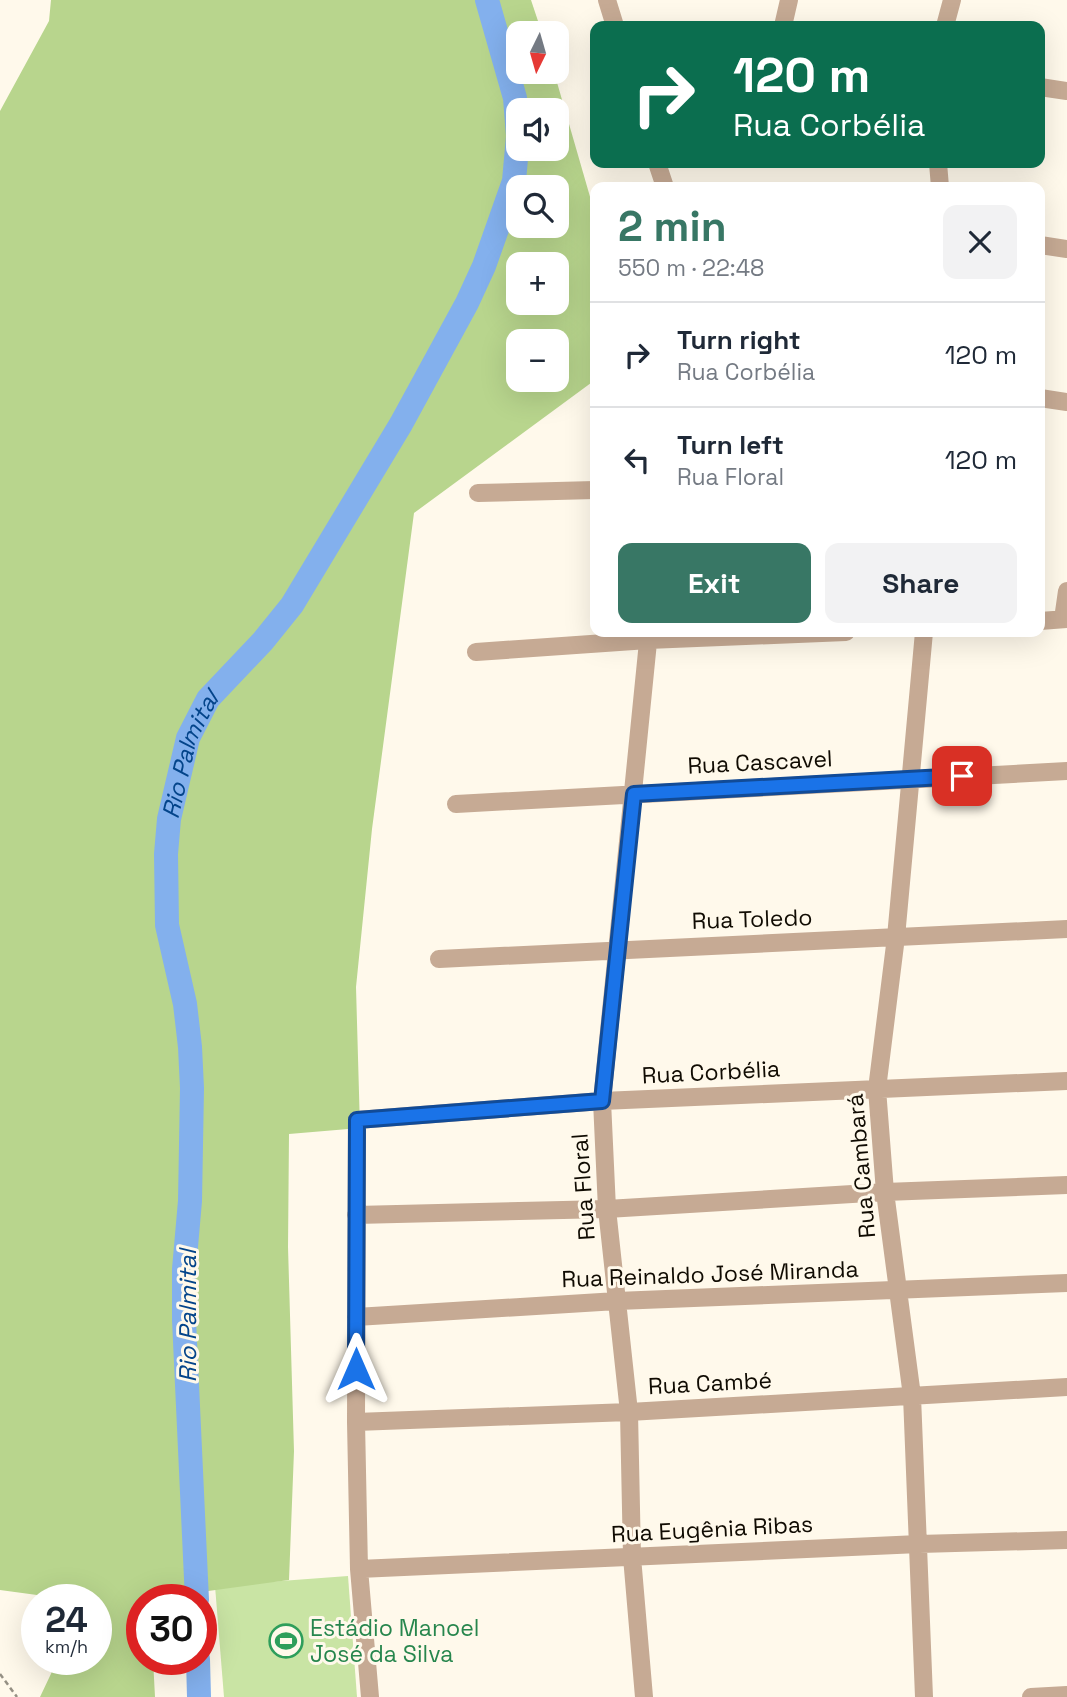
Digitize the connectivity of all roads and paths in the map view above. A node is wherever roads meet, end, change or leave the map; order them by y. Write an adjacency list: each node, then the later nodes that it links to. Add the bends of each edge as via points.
1 (607, 0): 4 (street)
2 (789, 0): 5 (street)
3 (951, 0): 6 (street)
4 (615, 21)
5 (784, 21)
6 (946, 21)
7 (1045, 88): 8 (street)
8 (1067, 91)
9 (1045, 245): 10 (street)
10 (1067, 248)
11 (1045, 398): 12 (street)
12 (1067, 402)
13 (590, 489): 14 (street)
14 (478, 493)
15 (1067, 592): 16 (street)
16 (1065, 619): 17 (street)
17 (1045, 621)
18 (638, 637): 21 (street)
19 (649, 637): 24 (street, Rua Floral)
20 (923, 637): 23 (street, Rua Cambará)
21 (475, 652)
22 (1067, 771): 23 (street, Rua Cascavel)
23 (909, 778): 24 (street, Rua Cascavel); 27 (street, Rua Cambará)
24 (634, 794): 25 (street, Rua Cascavel); 28 (street, Rua Floral)
25 (456, 804)
26 (1067, 929): 27 (street, Rua Toledo)
27 (896, 937): 28 (street, Rua Toledo); 31 (street, Rua Cambará)
28 (617, 949): 29 (street, Rua Toledo); 32 (street, Rua Floral)
29 (439, 959)
30 (1067, 1081): 31 (street, Rua Corbélia)
31 (877, 1089): 32 (street, Rua Corbélia); 34 (street, Rua Cambará)
32 (602, 1101): 35 (street, Rua Floral); 36 (street, Rua Corbélia, via 357,1120)
33 (1067, 1185): 34 (street)
34 (885, 1192): 35 (street); 38 (street, Rua Cambará)
35 (607, 1209): 36 (street); 39 (street, Rua Floral)
36 (356, 1215): 40 (street)
37 (1067, 1283): 38 (street, Rua Reinaldo José Miranda)
38 (897, 1291): 39 (street, Rua Reinaldo José Miranda); 42 (street, Rua Cambará)
39 (617, 1301): 40 (street, Rua Reinaldo José Miranda); 43 (street, Rua Floral)
40 (356, 1317): 44 (street)
41 (1067, 1387): 42 (street, Rua Cambé)
42 (912, 1396): 43 (street, Rua Cambé); 46 (street, Rua Cambará)
43 (629, 1412): 44 (street, Rua Cambé); 47 (street, Rua Floral)
44 (356, 1422): 48 (street)
45 (1067, 1540): 46 (street, Rua Eugênia Ribas)
46 (919, 1544): 47 (street, Rua Eugênia Ribas); 54 (street, Rua Cambará)
47 (632, 1557): 48 (street, Rua Eugênia Ribas); 53 (street, Rua Floral)
48 (359, 1569): 52 (street)
49 (0, 1674): 51 (path)
50 (1067, 1695): 55 (street)
51 (17, 1697)
52 (370, 1697)
53 (644, 1697)
54 (924, 1697)
55 (1031, 1697)

